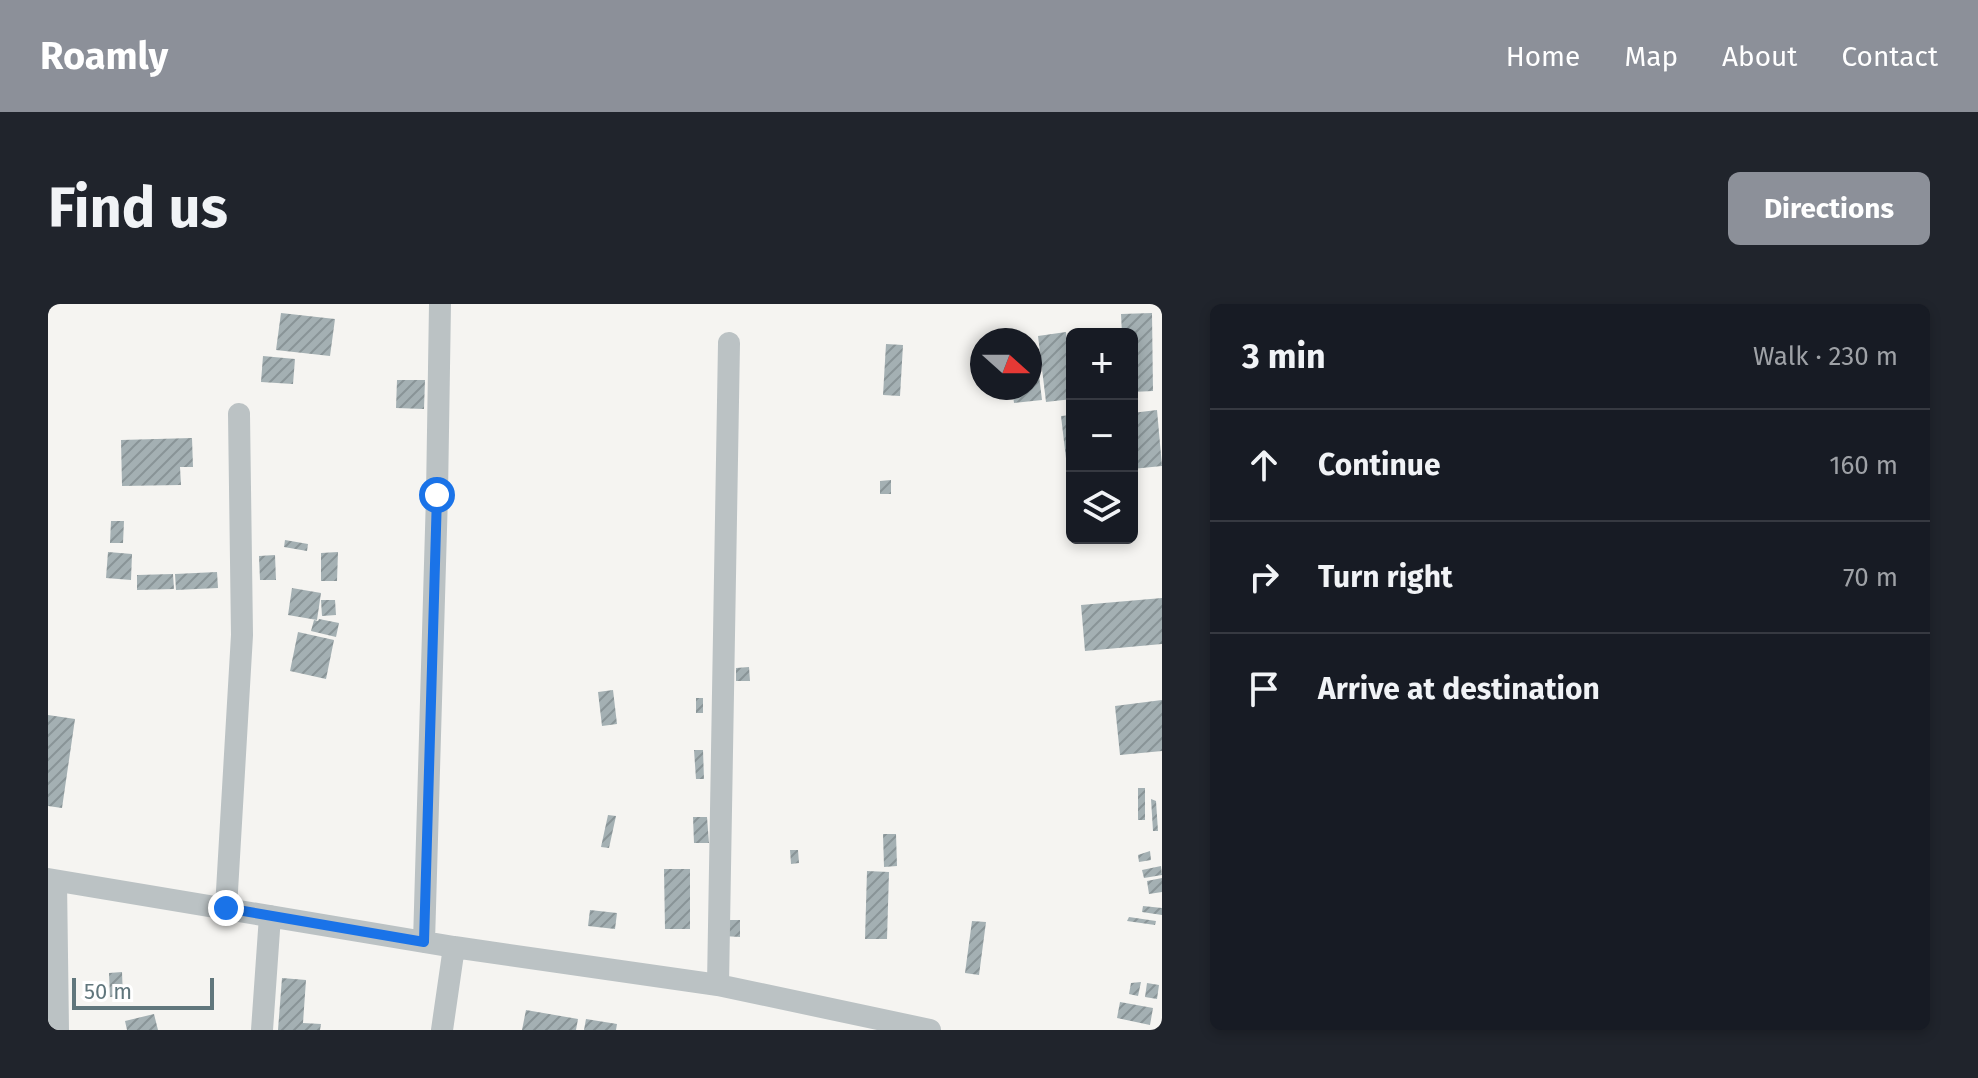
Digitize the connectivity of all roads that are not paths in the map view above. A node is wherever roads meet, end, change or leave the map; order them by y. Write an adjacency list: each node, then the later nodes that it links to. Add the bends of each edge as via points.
1 (440, 304): 7 (street)
2 (729, 343): 9 (street)
3 (239, 414): 5 (street, via 242,635)
4 (52, 880): 5 (street); 10 (street)
5 (226, 908): 6 (street)
6 (270, 916): 7 (street); 11 (street)
7 (424, 942): 8 (street)
8 (454, 947): 9 (street); 12 (street)
9 (718, 985): 13 (street)
10 (58, 1030)
11 (262, 1030)
12 (442, 1030)
13 (930, 1030)

